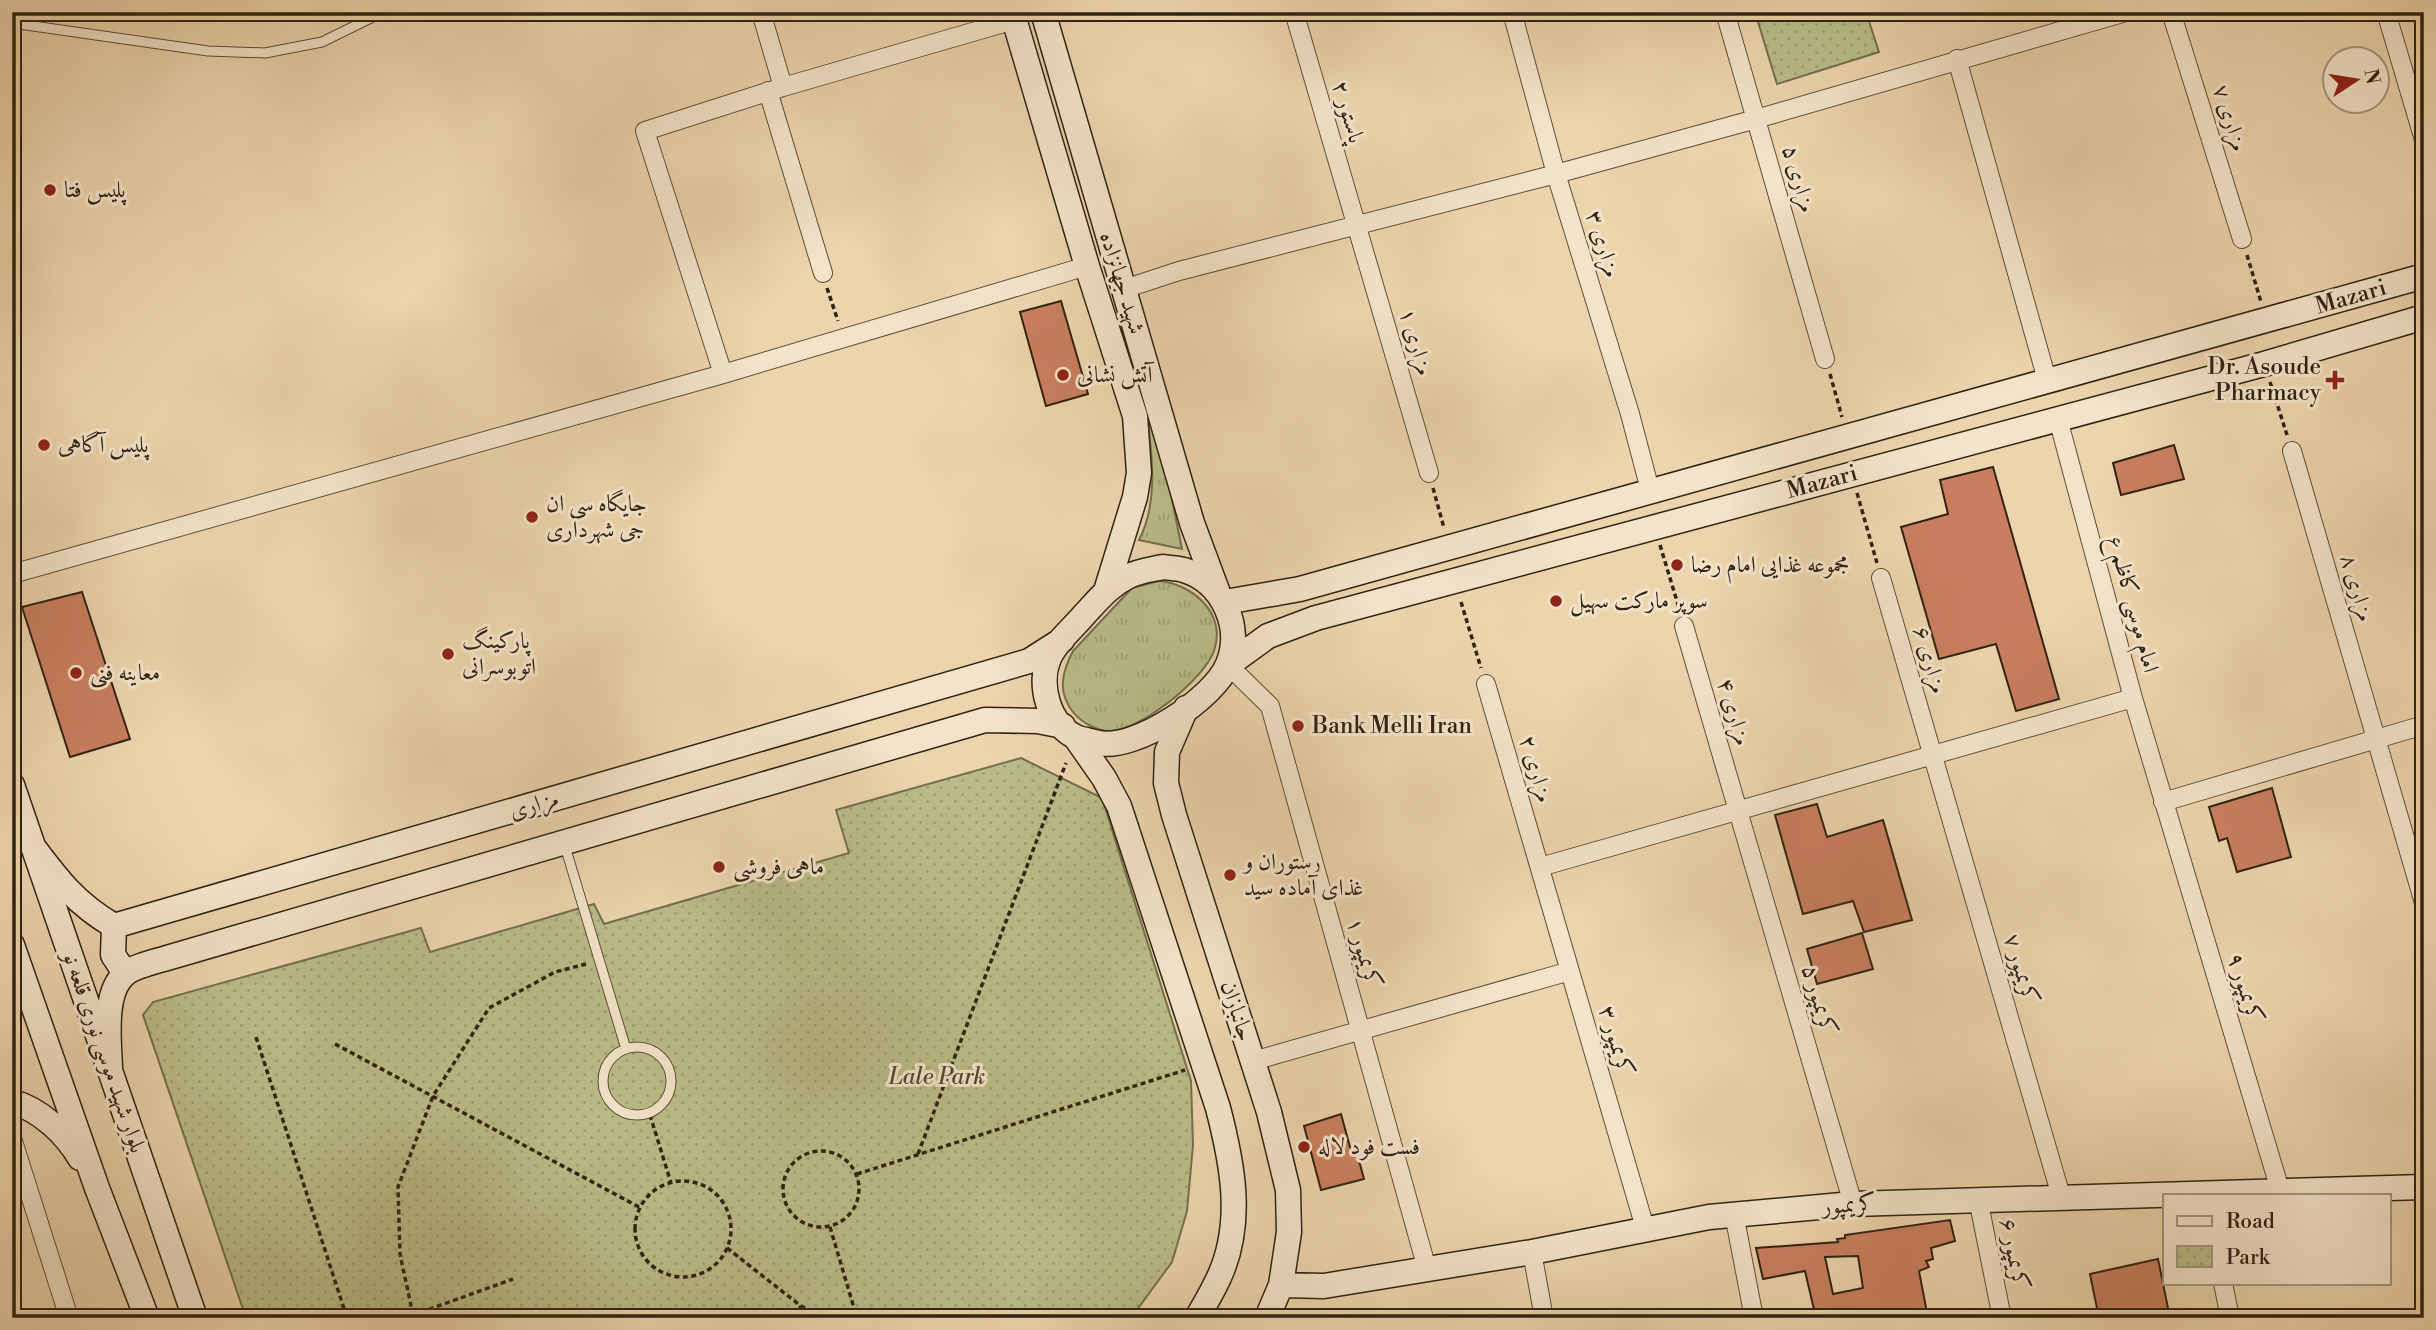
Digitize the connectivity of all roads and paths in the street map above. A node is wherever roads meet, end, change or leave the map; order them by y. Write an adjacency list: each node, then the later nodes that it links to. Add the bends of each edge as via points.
1 (383, 12): 11 (lane, via 322,42 265,53 208,51)
2 (761, 12): 13 (street)
3 (1043, 12): 22 (main road, شهید جهانزاده)
4 (1294, 12): 17 (street, پاستور ۲)
5 (1512, 12): 16 (street, مزاری ۳)
6 (1725, 12): 14 (street, مزاری ۵)
7 (2126, 12): 12 (street)
8 (2171, 12): 18 (street, مزاری ۷)
9 (2386, 12): 15 (street)
10 (1013, 16): 13 (street); 19 (main road, شهید جهانزاده)
11 (12, 23)
12 (1957, 59): 14 (street); 30 (street)
13 (776, 89): 20 (street); 29 (street, via 645,131)
14 (1756, 119): 16 (street); 27 (street, مزاری ۵)
15 (2424, 140)
16 (1556, 174): 17 (street); 36 (street, مزاری ۳)
17 (1356, 225): 22 (street); 34 (street, مزاری ۱)
18 (2242, 239): 25 (path)
19 (1087, 265): 23 (main road, شهید جهانزاده); 26 (street)
20 (823, 273): 26 (path)
21 (2424, 276): 25 (main road, Mazari)
22 (1124, 289): 23 (main road); 43 (main road, شهید جهانزاده, via 1192,523)
23 (1097, 298): 42 (main road, شهید جهانزاده, via 1135,416 1139,449 1135,497)
24 (2424, 317): 28 (main road, Mazari)
25 (2267, 320): 30 (main road, Mazari)
26 (844, 340): 29 (street)
27 (1825, 359): 32 (path)
28 (2264, 364): 31 (main road, Mazari); 33 (path)
29 (723, 374): 39 (street)
30 (2047, 380): 31 (main road); 32 (main road, Mazari)
31 (2058, 419): 35 (main road, Mazari); 48 (street, امام موسی کاظم ع)
32 (1848, 436): 36 (main road, Mazari)
33 (2292, 451): 52 (street, مزاری ۸)
34 (1429, 474): 38 (path)
35 (1851, 474): 37 (main road, Mazari); 40 (path)
36 (1650, 491): 38 (main road, Mazari)
37 (1654, 527): 41 (main road, Mazari); 44 (path)
38 (1449, 547): 43 (main road, Mazari, via 1300,589)
39 (12, 574)
40 (1881, 578): 53 (street, مزاری ۶)
41 (1455, 580): 46 (main road, Mazari, via 1293,626 1268,636); 47 (path)
42 (1106, 591): 43 (main road, via 1133,574 1163,567 1184,569); 45 (main road)
43 (1221, 598): 46 (main road, via 1234,643)
44 (1684, 626): 56 (street, مزاری ۴)
45 (1062, 640): 51 (main road, via 1045,671 1044,691 1053,714); 61 (main road, مزاری, via 1030,661)
46 (1228, 665): 49 (main road, via 1206,694); 66 (street, کریمپور ۱, via 1270,706)
47 (1486, 684): 59 (street, مزاری ۲)
48 (2133, 698): 53 (street); 55 (street, امام موسی کاظم ع)
49 (1186, 708): 51 (main road, via 1145,735 1122,743 1105,744); 70 (main road, جانبازان, via 1167,752 1166,783)
50 (2424, 725): 52 (street)
51 (1069, 732): 57 (main road, via 1038,721 985,720); 71 (main road, via 1119,806); 77 (path)
52 (2376, 739): 55 (street); 60 (street, مزاری ۸)
53 (1933, 755): 56 (street); 85 (street, کریمپور ۷)
54 (12, 785): 58 (main road, بلوار شهید موسی نوری قلعه نو)
55 (2163, 802): 82 (street, کریمپور ۹)
56 (1738, 811): 59 (street); 87 (street, کریمپور ۵)
57 (564, 842): 63 (lane); 65 (main road)
58 (32, 844): 61 (main road, via 61,886); 72 (main road, بلوار شهید موسی نوری قلعه نو)
59 (1540, 867): 64 (street, کریمپور ۳)
60 (2424, 903)
61 (114, 926): 65 (main road, via 113,955)
62 (12, 944): 81 (main road)
63 (600, 961): 69 (lane); 73 (path, via 555,972 489,1008)
64 (1570, 971): 66 (street); 91 (street, کریمپور ۳)
65 (125, 973): 72 (main road, via 114,990 109,1012)
66 (1361, 1031): 70 (street); 94 (street, کریمپور ۱)
67 (256, 1037): 105 (path)
68 (335, 1044): 73 (path)
69 (626, 1049): 75 (lane, via 636,1046 659,1054 672,1074 668,1099); 75 (lane, via 614,1054 602,1076 606,1100 625,1115)
70 (1253, 1061): 97 (main road, جانبازان, via 1288,1190 1289,1232)
71 (1203, 1064): 77 (path); 111 (main road, via 1229,1149 1235,1192 1232,1234 1221,1273)
72 (110, 1067): 104 (main road, بلوار شهید موسی نوری قلعه نو)
73 (433, 1096): 88 (path); 100 (path, via 398,1187 400,1254)
74 (12, 1102): 81 (main road, via 40,1115 69,1139)
75 (650, 1115): 79 (path)
76 (12, 1138): 102 (street)
77 (918, 1154): 78 (path)
78 (857, 1174): 90 (path, via 859,1196 850,1215); 90 (path, via 843,1156 822,1149 800,1155 786,1171 782,1193 790,1213 808,1226)
79 (671, 1183): 88 (path, via 658,1187); 92 (path, via 685,1180 711,1188 729,1210 732,1238)
80 (2424, 1187): 82 (main road, کریمپور)
81 (97, 1188): 103 (main road)
82 (2280, 1190): 83 (main road, کریمپور)
83 (2205, 1194)
84 (2163, 1195): 85 (main road, کریمپور)
85 (2062, 1196): 86 (main road, کریمپور)
86 (1979, 1199): 87 (main road, کریمپور); 114 (street, کریمپور ۶)
87 (1853, 1204): 89 (main road, کریمپور)
88 (639, 1207): 92 (path, via 634,1235 645,1261 668,1277 696,1278 720,1263)
89 (1734, 1214): 91 (main road, کریمپور); 113 (street)
90 (830, 1227): 110 (path)
91 (1645, 1228): 93 (main road, کریمپور)
92 (727, 1248): 98 (path)
93 (1531, 1251): 94 (main road, کریمپور); 112 (street)
94 (1427, 1269): 97 (main road, کریمپور, via 1324,1286)
95 (513, 1279): 99 (path)
96 (2223, 1284): 115 (street)
97 (1281, 1285): 101 (main road, جانبازان)
98 (801, 1306): 108 (path); 109 (path)
99 (431, 1309): 100 (path); 107 (path)
100 (413, 1315): 106 (path)
101 (1270, 1316)
102 (69, 1318)
103 (147, 1318)
104 (195, 1318)
105 (347, 1318)
106 (405, 1318)
107 (434, 1318)
108 (795, 1318)
109 (828, 1318)
110 (857, 1318)
111 (1197, 1318)
112 (1544, 1318)
113 (1754, 1318)
114 (2002, 1318)
115 (2230, 1318)

